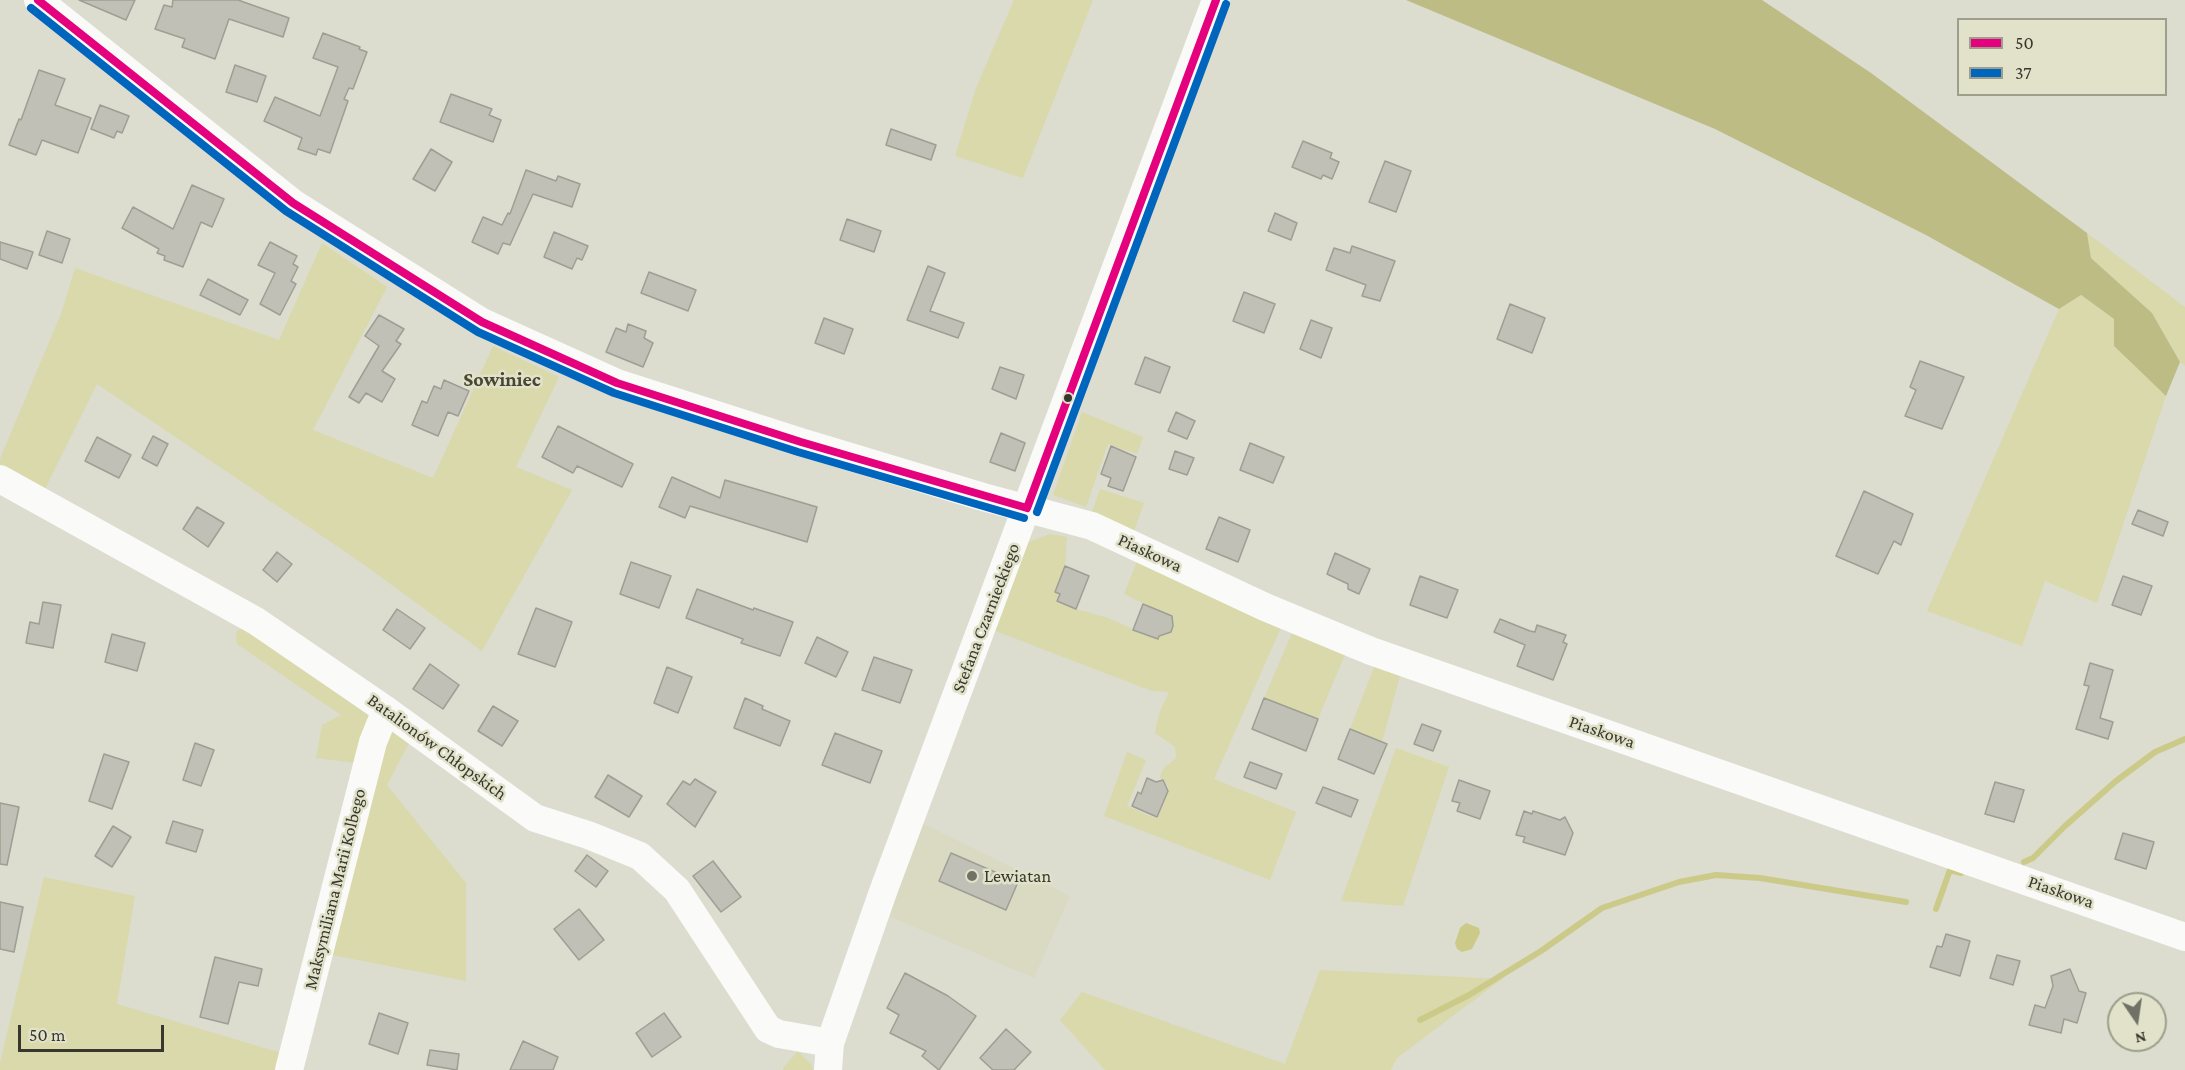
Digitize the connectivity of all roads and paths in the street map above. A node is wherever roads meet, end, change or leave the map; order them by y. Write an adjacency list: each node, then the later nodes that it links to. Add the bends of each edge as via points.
1 (38, 0): 4 (street, Piaskowa, via 293,203 482,322 616,383)
2 (1216, 0): 4 (street, Stefana Czarnieckiego)
3 (0, 478): 5 (street, Batalionów Chłopskich, via 256,621)
4 (1027, 508): 6 (street, Piaskowa, via 1092,526 1265,607 1371,651); 7 (street, Stefana Czarnieckiego, via 884,889)
5 (386, 710): 7 (street, Batalionów Chłopskich, via 535,818 640,856 677,890 768,1029); 8 (street, Maksymiliana Marii Kolbego, via 373,742)
6 (2185, 937)
7 (829, 1056)
8 (289, 1070)

